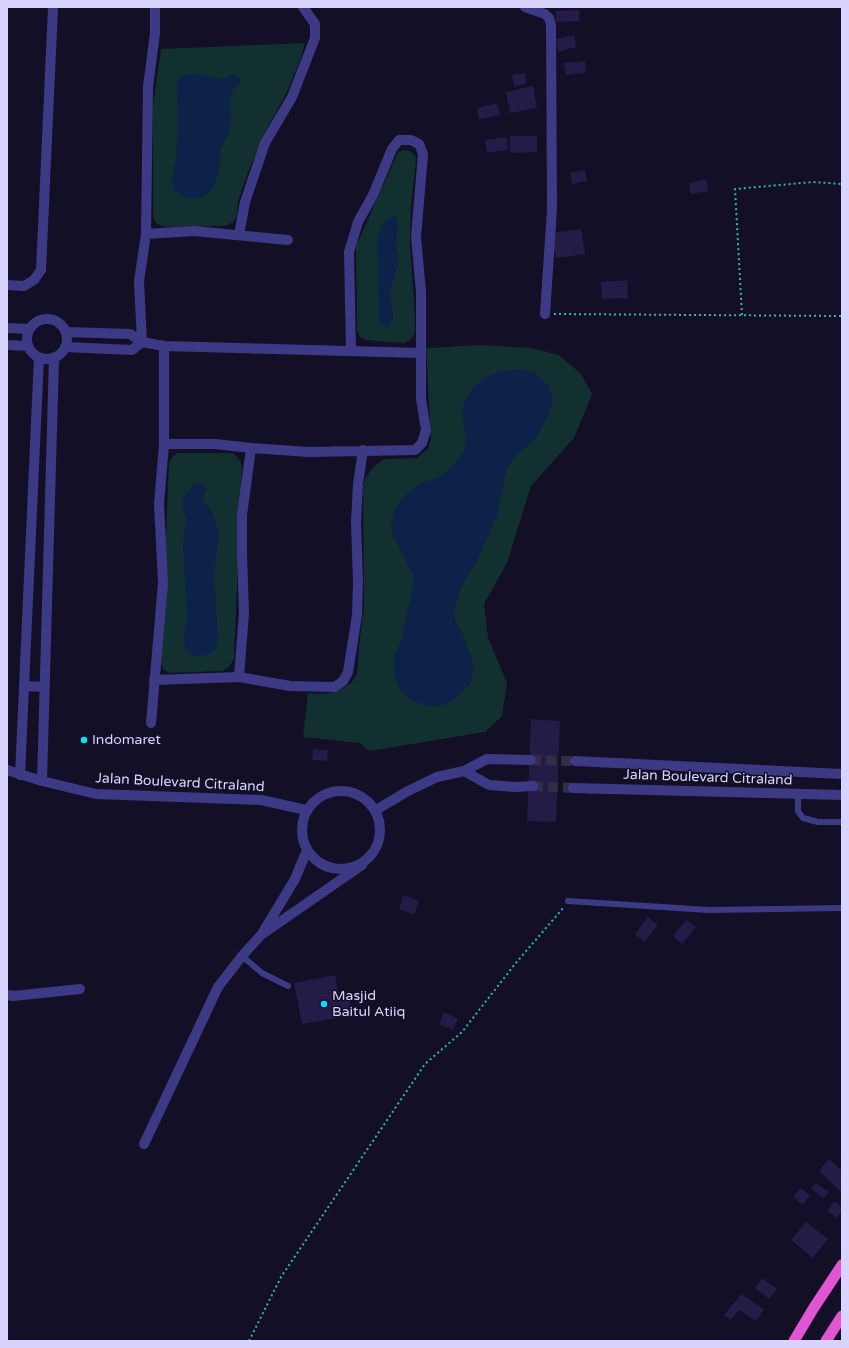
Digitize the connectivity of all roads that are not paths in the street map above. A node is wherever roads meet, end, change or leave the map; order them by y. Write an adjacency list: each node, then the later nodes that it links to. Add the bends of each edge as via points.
1 (53, 7): 8 (street, via 41,270 34,280 24,286)
2 (155, 7): 5 (street, via 155,33 148,87)
3 (304, 7): 6 (street, via 314,24 315,38 292,97 265,143 245,202)
4 (525, 7): 9 (street, via 545,14 552,25 552,209)
5 (146, 234): 6 (street, via 194,231); 13 (street, via 139,281)
6 (239, 235): 7 (street)
7 (288, 240)
8 (7, 285)
9 (545, 314)
10 (7, 328): 11 (street)
11 (30, 329): 12 (street, via 38,321 49,319 59,323); 15 (street, via 27,337)
12 (66, 332): 13 (street, via 130,334); 17 (street)
13 (142, 342): 16 (street); 17 (street, via 132,350)
14 (7, 345): 15 (street)
15 (28, 346): 20 (street)
16 (164, 346): 18 (street); 22 (street)
17 (65, 347): 21 (street, via 61,354)
18 (350, 351): 19 (street); 19 (street, via 349,252 358,222 373,195 392,149 399,140 411,140 419,144 423,154 416,237 421,292)
19 (421, 353): 24 (street, via 421,399 426,430 422,443 415,450)
20 (39, 357): 21 (street); 27 (street)
21 (54, 358): 28 (street)
22 (164, 444): 23 (street, via 215,444); 26 (street, via 159,504 163,583)
23 (251, 448): 24 (street, via 309,452); 25 (street, via 242,515 244,613)
24 (363, 450): 25 (street, via 356,522 356,615 348,672 343,681 335,687 290,686)
25 (238, 676): 26 (street)
26 (154, 680): 29 (street)
27 (24, 686): 28 (street); 35 (street)
28 (45, 687): 36 (street)
29 (151, 723)
30 (531, 760): 33 (street, via 486,759)
31 (575, 761): 34 (street, Jalan Boulevard Citraland)
32 (7, 770): 35 (street, Jalan Boulevard Citraland)
33 (464, 771): 37 (street, via 489,785); 42 (street, via 437,777)
34 (842, 774)
35 (20, 775): 36 (street, Jalan Boulevard Citraland)
36 (42, 781): 41 (street, Jalan Boulevard Citraland, via 96,794 261,800)
37 (533, 786)
38 (573, 788): 39 (street, Jalan Boulevard Citraland)
39 (798, 794): 40 (street, Jalan Boulevard Citraland); 43 (lane, via 798,811 803,818 818,822)
40 (842, 795)
41 (306, 810): 42 (street, via 321,795 341,789 361,795); 44 (street, via 301,830)
42 (376, 810): 45 (street, via 382,830 376,850)
43 (842, 822)
44 (307, 850): 45 (street, via 321,865 342,870); 48 (street, via 295,879)
45 (362, 865): 48 (street)
46 (568, 901): 47 (lane, via 709,910)
47 (842, 908)
48 (261, 935): 49 (street)
49 (242, 956): 50 (lane, via 262,973); 53 (street, via 218,986)
50 (288, 986)
51 (80, 989): 52 (street)
52 (7, 995)
53 (144, 1144)
54 (842, 1265): 56 (highway)
55 (842, 1316): 57 (highway)
56 (794, 1341)
57 (826, 1341)

